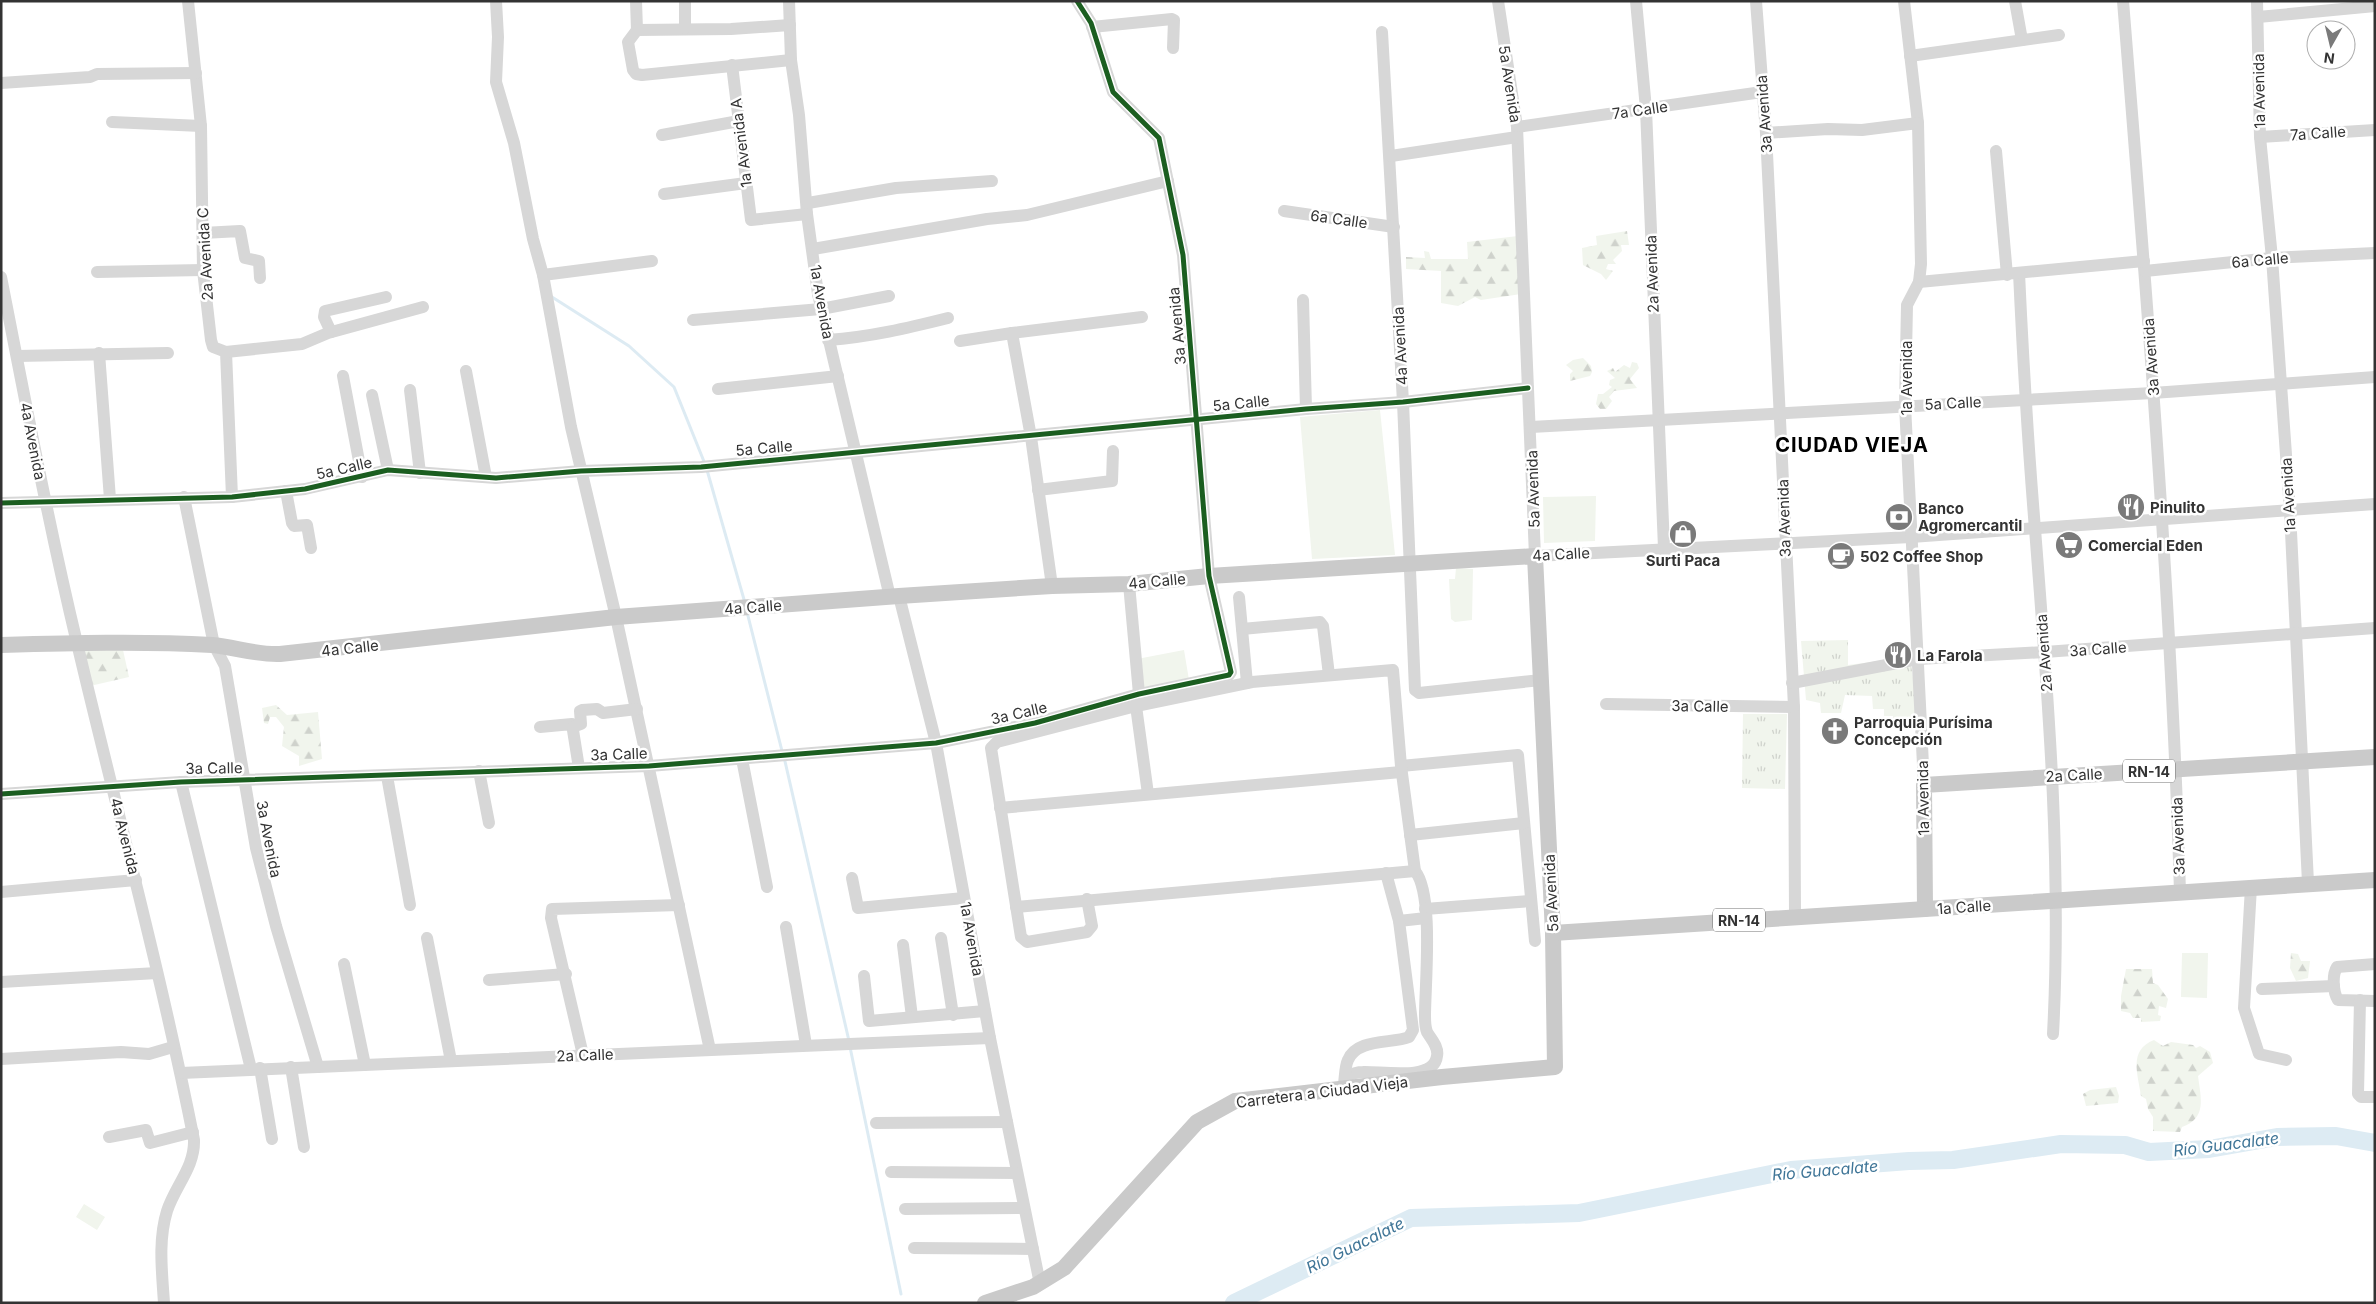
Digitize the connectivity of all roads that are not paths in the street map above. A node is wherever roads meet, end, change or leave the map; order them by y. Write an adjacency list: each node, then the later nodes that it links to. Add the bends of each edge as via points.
1 (188, 1): 27 (street, 2a Avenida C)
2 (496, 1): 58 (street, via 496,82 514,143 533,239)
3 (636, 1): 19 (street)
4 (685, 1): 18 (street)
5 (789, 1): 16 (street, 1a Avenida)
6 (1077, 1): 17 (street, 3a Avenida)
7 (1498, 1): 36 (street, 5a Avenida)
8 (1636, 1): 30 (street, 2a Avenida)
9 (1756, 1): 29 (street, 3a Avenida)
10 (1904, 1): 24 (street, 1a Avenida)
11 (2015, 1): 22 (street)
12 (2124, 1): 54 (street, 3a Avenida)
13 (2257, 1): 15 (street, 1a Avenida)
14 (2375, 6): 15 (street)
15 (2258, 17): 39 (street, 1a Avenida)
16 (790, 25): 18 (street); 25 (street, 1a Avenida)
17 (1092, 27): 23 (street, via 1172,19); 43 (street, 3a Avenida, via 1113,92 1159,138)
18 (685, 28): 19 (street)
19 (637, 30): 26 (street, via 628,42 636,74 655,75)
20 (1382, 32): 41 (street, 4a Avenida)
21 (2059, 35): 22 (street)
22 (2022, 40): 24 (street)
23 (1173, 48)
24 (1910, 56): 33 (street, 1a Avenida)
25 (791, 60): 26 (street); 46 (street, 1a Avenida)
26 (732, 65): 31 (street, 1a Avenida A)
27 (196, 73): 28 (street, via 96,74); 34 (street, 2a Avenida C)
28 (1, 83)
29 (1762, 92): 30 (street, 7a Calle); 37 (street, 3a Avenida)
30 (1646, 109): 36 (street, 7a Calle); 93 (street, 2a Avenida)
31 (739, 121): 38 (street); 44 (street, 1a Avenida A)
32 (112, 122): 34 (street)
33 (1918, 123): 37 (street, via 1862,130); 61 (street, 1a Avenida)
34 (201, 126): 49 (street, 2a Avenida C)
35 (2375, 130): 39 (street, 7a Calle)
36 (1517, 132): 41 (street, 7a Calle); 83 (street, 5a Avenida)
37 (1766, 133): 92 (street, 3a Avenida)
38 (662, 135)
39 (2260, 137): 52 (street, 1a Avenida)
40 (1996, 151): 57 (street, 2a Avenida)
41 (1391, 156): 48 (street, 4a Avenida)
42 (992, 181): 46 (street, via 896,188)
43 (1168, 181): 50 (street, via 1028,215); 94 (street, 3a Avenida, via 1183,255)
44 (746, 183): 45 (street); 46 (street, 1a Avenida A, via 752,221)
45 (664, 194)
46 (808, 208): 50 (street, 1a Avenida)
47 (1284, 211): 48 (street, 6a Calle)
48 (1394, 227): 89 (street, 4a Avenida)
49 (203, 233): 55 (street, 2a Avenida C); 60 (street, via 240,231 245,258 258,260)
50 (813, 249): 66 (street, 1a Avenida)
51 (2375, 253): 52 (street, 6a Calle)
52 (2272, 258): 54 (street, 6a Calle); 82 (street, 1a Avenida)
53 (652, 261): 58 (street)
54 (2145, 266): 57 (street, 6a Calle); 86 (street, 3a Avenida)
55 (204, 270): 56 (street); 75 (street, 2a Avenida C, via 213,347)
56 (97, 272)
57 (2013, 274): 61 (street, 6a Calle); 88 (street, 2a Avenida)
58 (544, 275): 100 (street)
59 (1, 277): 77 (street, 4a Avenida)
60 (260, 278)
61 (1919, 282): 90 (street, 1a Avenida, via 1907,305)
62 (889, 296): 66 (street)
63 (386, 297): 70 (street, via 325,311 324,317)
64 (1303, 300): 91 (street)
65 (423, 307): 70 (street)
66 (821, 309): 69 (street); 72 (street, 1a Avenida)
67 (1142, 317): 71 (street)
68 (948, 318): 72 (street, via 900,331)
69 (693, 320)
70 (331, 332): 75 (street, via 302,344)
71 (1012, 332): 73 (street); 96 (street)
72 (828, 340): 80 (street, 1a Avenida)
73 (960, 341)
74 (168, 352): 76 (street)
75 (226, 352): 107 (street)
76 (99, 353): 77 (street); 108 (street)
77 (17, 356): 109 (street, 4a Avenida)
78 (466, 372): 103 (street)
79 (342, 376): 102 (street)
80 (838, 376): 84 (street); 98 (street, 1a Avenida)
81 (2375, 377): 82 (street, 5a Calle)
82 (2281, 384): 86 (street, 5a Calle); 112 (street, 1a Avenida)
83 (1528, 388): 89 (street, 5a Calle); 95 (street, 5a Avenida)
84 (718, 389)
85 (410, 390): 101 (street)
86 (2153, 393): 88 (street, 5a Calle); 113 (street, 3a Avenida)
87 (372, 395): 99 (street)
88 (2025, 399): 90 (street, 5a Calle); 114 (street, 2a Avenida)
89 (1403, 402): 91 (street, 5a Calle); 120 (street, 4a Avenida)
90 (1905, 405): 92 (street, 5a Calle); 115 (street, 1a Avenida)
91 (1306, 409): 94 (street, 5a Calle)
92 (1780, 412): 93 (street, 5a Calle); 116 (street, 3a Avenida)
93 (1658, 419): 95 (street, 5a Calle); 118 (street, 2a Avenida)
94 (1197, 420): 96 (street, 5a Calle); 121 (street, 3a Avenida)
95 (1531, 426): 119 (street, 5a Avenida)
96 (1031, 437): 98 (street, 5a Calle); 104 (street)
97 (1113, 451): 104 (street, via 1112,481)
98 (857, 452): 100 (street, 5a Calle, via 706,466); 124 (street, 1a Avenida)
99 (388, 470): 101 (street, 5a Calle); 102 (street, 5a Calle)
100 (581, 471): 103 (street, 5a Calle); 126 (street)
101 (420, 473): 103 (street, 5a Calle)
102 (362, 477): 105 (street, 5a Calle)
103 (486, 477)
104 (1038, 490): 123 (street)
105 (286, 491): 107 (street, 5a Calle); 117 (street, via 292,523 307,525)
106 (184, 497): 107 (street, 5a Calle); 108 (street, 5a Calle); 133 (street, 3a Avenida)
107 (232, 497)
108 (110, 499): 109 (street, 5a Calle)
109 (45, 501): 110 (street, 5a Calle); 130 (street, 4a Avenida)
110 (1, 503)
111 (2375, 504): 112 (street, 4a Calle)
112 (2290, 511): 113 (street, 4a Calle); 129 (street, 1a Avenida)
113 (2163, 519): 114 (street, 4a Calle); 131 (street, 3a Avenida)
114 (2034, 528): 115 (street, 4a Calle); 134 (street, 2a Avenida)
115 (1911, 537): 116 (street, 4a Calle); 135 (street, 1a Avenida)
116 (1784, 544): 118 (street, 4a Calle); 139 (street, 3a Avenida)
117 (310, 548)
118 (1664, 548): 119 (street, 4a Calle)
119 (1535, 556): 120 (main road, 4a Calle); 138 (main road, 5a Avenida)
120 (1409, 564): 121 (main road, 4a Calle); 138 (street, 4a Avenida, via 1415,690 1419,693)
121 (1209, 576): 122 (main road, 4a Calle); 136 (street, 3a Avenida)
122 (1129, 584): 123 (main road, 4a Calle); 141 (street)
123 (1052, 586): 124 (main road, 4a Calle)
124 (895, 597): 126 (main road, 4a Calle); 147 (street, 1a Avenida)
125 (1239, 597): 128 (street)
126 (616, 617): 133 (main road, 4a Calle, via 280,654 263,655); 144 (street)
127 (2375, 628): 129 (street, 3a Calle)
128 (1242, 629): 137 (street, via 1320,622); 140 (street)
129 (2294, 635): 131 (street, 3a Calle); 150 (street, 1a Avenida)
130 (77, 642): 132 (main road, 4a Calle); 133 (main road, 4a Calle); 161 (street, 4a Avenida)
131 (2170, 644): 134 (street, 3a Calle); 154 (street, 3a Avenida)
132 (1, 645)
133 (214, 645): 158 (street, 3a Avenida, via 225,666)
134 (2045, 652): 135 (street, 3a Calle); 157 (street, 2a Avenida)
135 (1918, 659): 139 (street, 3a Calle); 160 (street, 1a Avenida)
136 (1229, 675): 141 (street, 3a Calle)
137 (1329, 675): 140 (street, 3a Calle); 153 (street, 3a Calle, via 1394,670)
138 (1542, 680): 190 (main road, 5a Avenida)
139 (1792, 682): 143 (street, 3a Avenida)
140 (1246, 683): 141 (street, 3a Calle)
141 (1137, 700): 147 (street, 3a Calle); 163 (street); 164 (street, via 997,742 991,748)
142 (1606, 704): 143 (street, 3a Calle)
143 (1794, 707): 187 (street, 3a Avenida)
144 (637, 709): 145 (street, via 603,713 597,709 582,710 582,724); 151 (street)
145 (573, 726): 146 (street); 152 (street)
146 (540, 727)
147 (936, 743): 149 (street, 3a Calle); 178 (street, 1a Avenida)
148 (2375, 757): 150 (main road, 2a Calle / RN-14)
149 (742, 759): 151 (street, 3a Calle); 174 (street)
150 (2302, 760): 154 (main road, 2a Calle / RN-14); 173 (street, 1a Avenida)
151 (649, 766): 152 (street, 3a Calle); 183 (street)
152 (578, 768): 155 (street, 3a Calle)
153 (1401, 769): 163 (street); 166 (street, via 1518,755); 167 (street)
154 (2176, 769): 157 (main road, 2a Calle / RN-14); 177 (street, 3a Avenida)
155 (479, 772): 156 (street, 3a Calle); 165 (street)
156 (386, 776): 158 (street, 3a Calle); 182 (street)
157 (2052, 777): 160 (main road, 2a Calle / RN-14); 180 (street, 2a Avenida)
158 (245, 780): 159 (street, 3a Calle); 220 (street, 3a Avenida, via 256,848)
159 (181, 782): 161 (street, 3a Calle); 222 (street)
160 (1924, 785): 185 (main road, 1a Avenida)
161 (113, 786): 162 (street, 3a Calle); 171 (street, 4a Avenida)
162 (1, 794)
163 (1148, 794): 164 (street)
164 (1000, 808): 184 (street)
165 (489, 823)
166 (1524, 824): 167 (street); 181 (street)
167 (1410, 835): 168 (street)
168 (1414, 870): 169 (street); 186 (street, via 1420,878)
169 (1386, 873): 179 (street); 188 (street)
170 (852, 878): 178 (street, via 858,908)
171 (136, 880): 176 (street); 197 (street, 4a Avenida)
172 (2375, 880): 173 (main road, 1a Calle / RN-14)
173 (2308, 884): 175 (main road, 1a Calle / RN-14)
174 (767, 887)
175 (2251, 888): 177 (main road, 1a Calle / RN-14); 216 (street, via 2244,1008 2258,1054)
176 (1, 892)
177 (2180, 892): 180 (main road, 1a Calle / RN-14)
178 (964, 898): 206 (street, 1a Avenida)
179 (1087, 899): 184 (street); 184 (street, via 1092,926 1087,932 1027,942 1020,937)
180 (2057, 900): 185 (main road, 1a Calle / RN-14); 209 (street, 2a Avenida)
181 (1531, 901): 186 (street); 193 (street)
182 (410, 905)
183 (679, 905): 198 (street, via 552,909 551,918); 213 (street)
184 (1016, 908)
185 (1925, 909): 187 (main road, 1a Calle / RN-14)
186 (1426, 913): 188 (street); 224 (street, via 1424,1016 1426,1030 1435,1044 1437,1056 1433,1066 1407,1074 1363,1072)
187 (1795, 916): 190 (main road, 1a Calle / RN-14)
188 (1399, 920): 224 (street, via 1413,1030 1409,1037 1401,1040 1375,1043 1355,1050 1348,1059)
189 (786, 927): 211 (street)
190 (1553, 933): 221 (main road, 5a Avenida)
191 (427, 938): 217 (street)
192 (941, 938): 207 (street)
193 (1535, 941)
194 (903, 945): 208 (street)
195 (344, 964): 218 (street)
196 (2375, 964): 202 (street, via 2337,967)
197 (157, 973): 201 (street); 212 (street, 4a Avenida)
198 (566, 974): 200 (street); 214 (street)
199 (864, 976): 208 (street, via 870,1021)
200 (489, 980)
201 (1, 982)
202 (2334, 986): 203 (street); 204 (street, via 2338,1000)
203 (2262, 989)
204 (2360, 1000): 205 (street); 225 (street, via 2358,1094)
205 (2375, 1001)
206 (985, 1011): 207 (street); 210 (street, 1a Avenida)
207 (953, 1015): 208 (street)
208 (912, 1017)
209 (2053, 1034)
210 (990, 1038): 211 (street, 2a Calle); 226 (street, 1a Avenida)
211 (806, 1046): 213 (street, 2a Calle)
212 (173, 1047): 215 (street, via 149,1054 121,1052); 223 (street, 4a Avenida)
213 (710, 1050): 214 (street, 2a Calle)
214 (583, 1055): 217 (street, 2a Calle)
215 (1, 1059)
216 (2286, 1060)
217 (451, 1061): 218 (street, 2a Calle)
218 (365, 1064): 220 (street, 2a Calle)
219 (291, 1067): 220 (street, 2a Calle); 222 (street, 2a Calle); 231 (street)
220 (318, 1067)
221 (1555, 1067): 224 (main road, Carretera a Ciudad Vieja)
222 (255, 1068): 223 (street, 2a Calle); 230 (street)
223 (181, 1073): 228 (street, 4a Avenida)
224 (1344, 1083): 238 (main road, Carretera a Ciudad Vieja, via 1235,1101 1197,1122 1064,1268)
225 (2375, 1097)
226 (1007, 1122): 227 (street); 233 (street, 1a Avenida)
227 (876, 1123)
228 (193, 1132): 229 (street, via 150,1143 146,1130); 239 (street, 4a Avenida, via 195,1150 192,1161 167,1210 162,1233)
229 (109, 1137)
230 (272, 1139)
231 (304, 1148)
232 (891, 1172): 233 (street)
233 (1017, 1174): 234 (street, 1a Avenida)
234 (1024, 1208): 235 (street); 237 (street, 1a Avenida)
235 (905, 1209)
236 (914, 1248): 237 (street)
237 (1033, 1249): 238 (street, 1a Avenida)
238 (1036, 1285): 240 (main road, Carretera a Ciudad Vieja)
239 (164, 1303)
240 (985, 1303)

